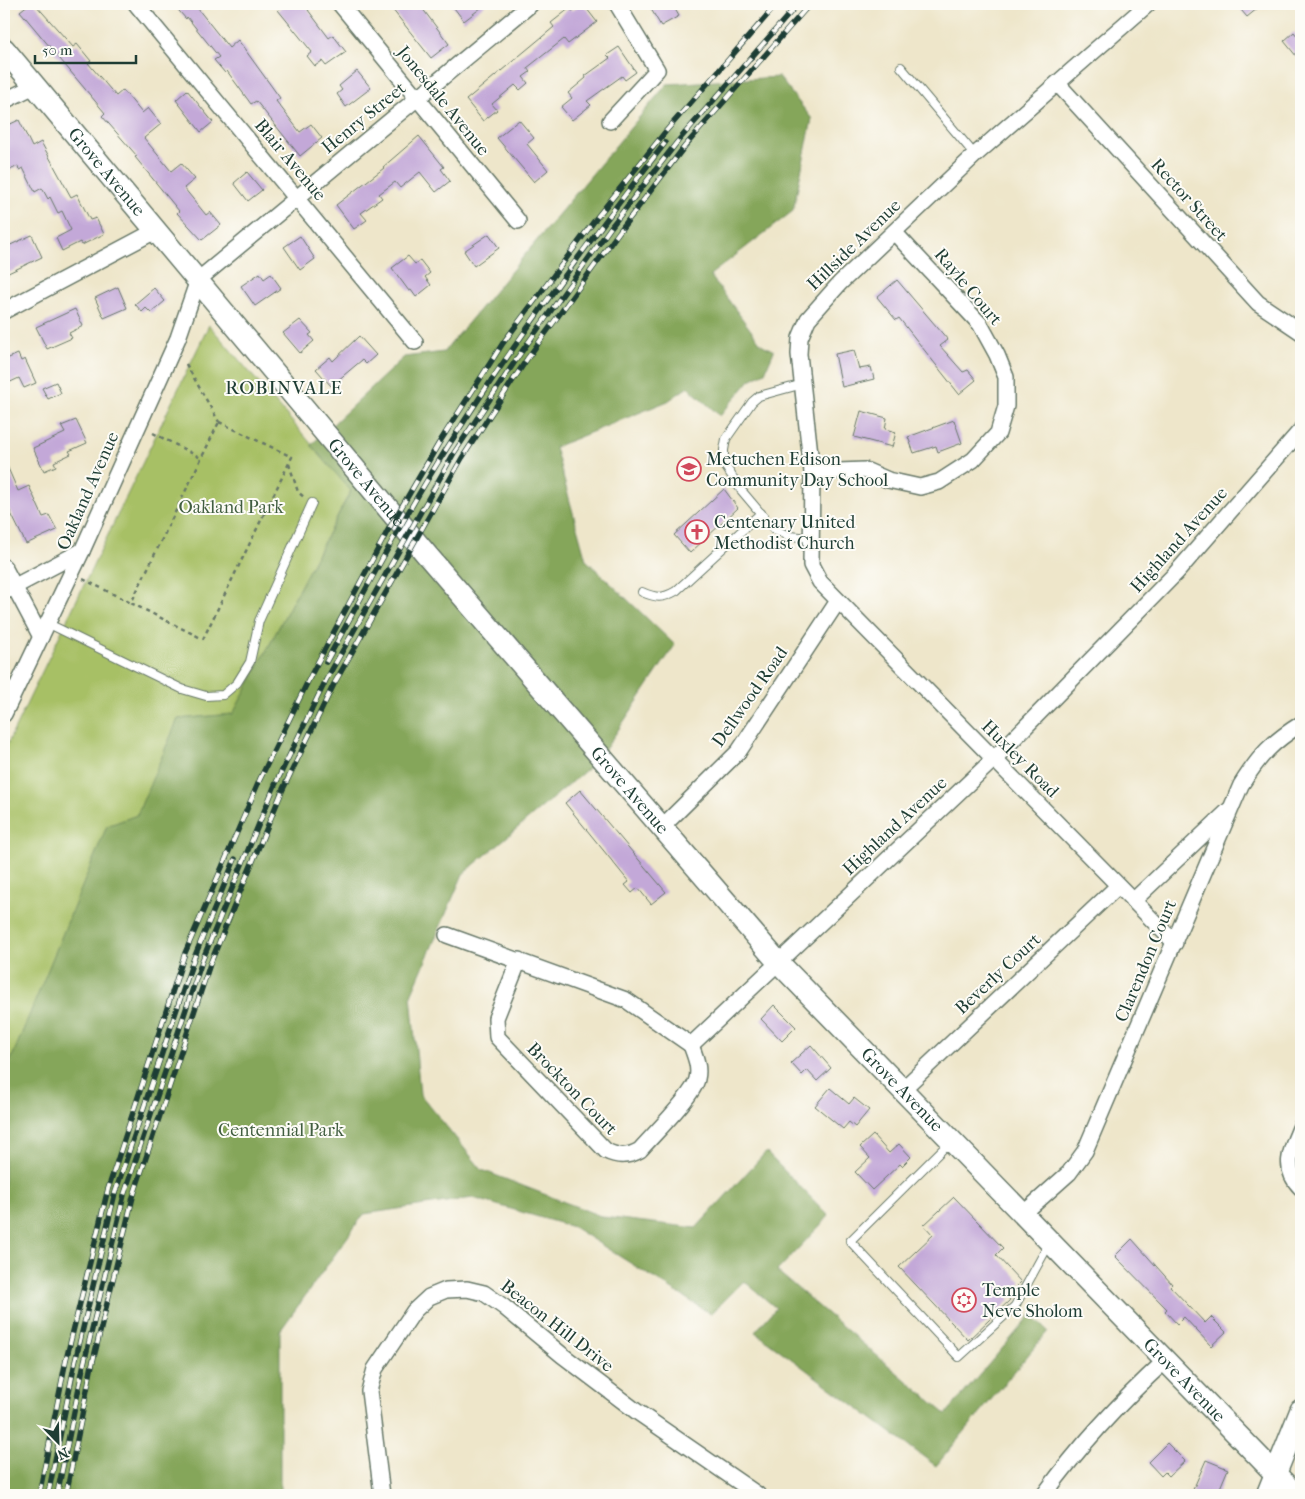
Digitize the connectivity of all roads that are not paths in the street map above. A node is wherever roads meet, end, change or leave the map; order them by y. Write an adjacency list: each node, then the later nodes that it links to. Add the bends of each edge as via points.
1 (136, 4): 14 (street, Blair Avenue)
2 (340, 4): 10 (street, Jonesdale Avenue)
3 (531, 4): 10 (street, Henry Street)
4 (617, 4): 12 (street, via 657,70)
5 (1148, 4): 8 (street, Hillside Avenue)
6 (4, 49): 9 (street, Grove Avenue)
7 (901, 67): 13 (lane)
8 (1058, 84): 13 (street, Hillside Avenue); 20 (street, Rector Street, via 1258,303)
9 (34, 86): 11 (street); 16 (street, Grove Avenue)
10 (417, 99): 14 (street, Henry Street); 15 (street, Jonesdale Avenue)
11 (4, 102)
12 (610, 121)
13 (976, 155): 17 (street, Hillside Avenue)
14 (296, 197): 18 (street, Henry Street); 21 (street, Blair Avenue)
15 (518, 222)
16 (155, 231): 18 (street, Grove Avenue); 19 (street)
17 (894, 232): 22 (street, Hillside Avenue, via 808,318 800,338); 24 (street, Rayle Court, via 980,324 997,355 1006,377 1006,406 998,433 973,460 939,482 920,488 865,470)
18 (198, 280): 28 (street, Oakland Avenue, via 178,338); 38 (street, Grove Avenue)
19 (4, 311)
20 (1301, 332)
21 (415, 342)
22 (803, 384): 24 (street, Hillside Avenue); 26 (lane, via 758,396 726,439 724,464)
23 (1301, 430): 36 (street, Highland Avenue, via 1176,573)
24 (812, 472): 27 (street, Hillside Avenue)
25 (312, 503): 33 (lane, via 259,621 250,662 237,683 223,695 206,696 182,689)
26 (761, 513): 27 (lane, via 774,529 789,536); 31 (lane, via 676,592 664,598)
27 (812, 538): 32 (street, Hillside Avenue, via 810,565 820,582)
28 (82, 551): 30 (street); 33 (street, Oakland Avenue)
29 (4, 567): 30 (street)
30 (9, 589): 33 (street)
31 (642, 592)
32 (838, 601): 36 (street, Huxley Road); 38 (street, Dellwood Road, via 739,751)
33 (44, 630): 34 (street, Oakland Avenue)
34 (4, 714)
35 (1301, 724): 37 (street, Clarendon Court, via 1281,736 1258,757)
36 (994, 759): 39 (street, Huxley Road); 44 (street, Highland Avenue)
37 (1233, 805): 40 (street); 42 (street, Clarendon Court)
38 (661, 828): 44 (street, Grove Avenue)
39 (1118, 886): 40 (street, Huxley Road); 46 (street, Beverly Court)
40 (1133, 900): 42 (street, Huxley Road)
41 (447, 934): 43 (street)
42 (1175, 943): 50 (street, Clarendon Court, via 1084,1151 1069,1173)
43 (519, 960): 45 (street, via 626,1000); 45 (street, Brockton Court, via 496,1018 497,1037 606,1151 631,1155 640,1150 690,1093 697,1081 698,1066)
44 (778, 962): 45 (street, Highland Avenue); 46 (street, Grove Avenue)
45 (691, 1045)
46 (903, 1089): 48 (street, Grove Avenue)
47 (1301, 1126): 49 (street, via 1288,1163)
48 (953, 1140): 50 (street, Grove Avenue); 51 (lane, via 850,1241 959,1358 1015,1306)
49 (1301, 1188)
50 (1024, 1213): 51 (street, Grove Avenue)
51 (1051, 1240): 52 (street, Grove Avenue)
52 (1166, 1360): 54 (street, Grove Avenue); 57 (street, via 1094,1430)
53 (1301, 1410): 54 (street)
54 (1276, 1474): 58 (street); 59 (street, Grove Avenue)
55 (382, 1495): 56 (street, Beacon Hill Drive, via 369,1391 374,1368 414,1312 428,1298 446,1290 467,1289 484,1293 504,1307 636,1411)
56 (758, 1495)
57 (1044, 1495)
58 (1267, 1495)
59 (1296, 1495)

